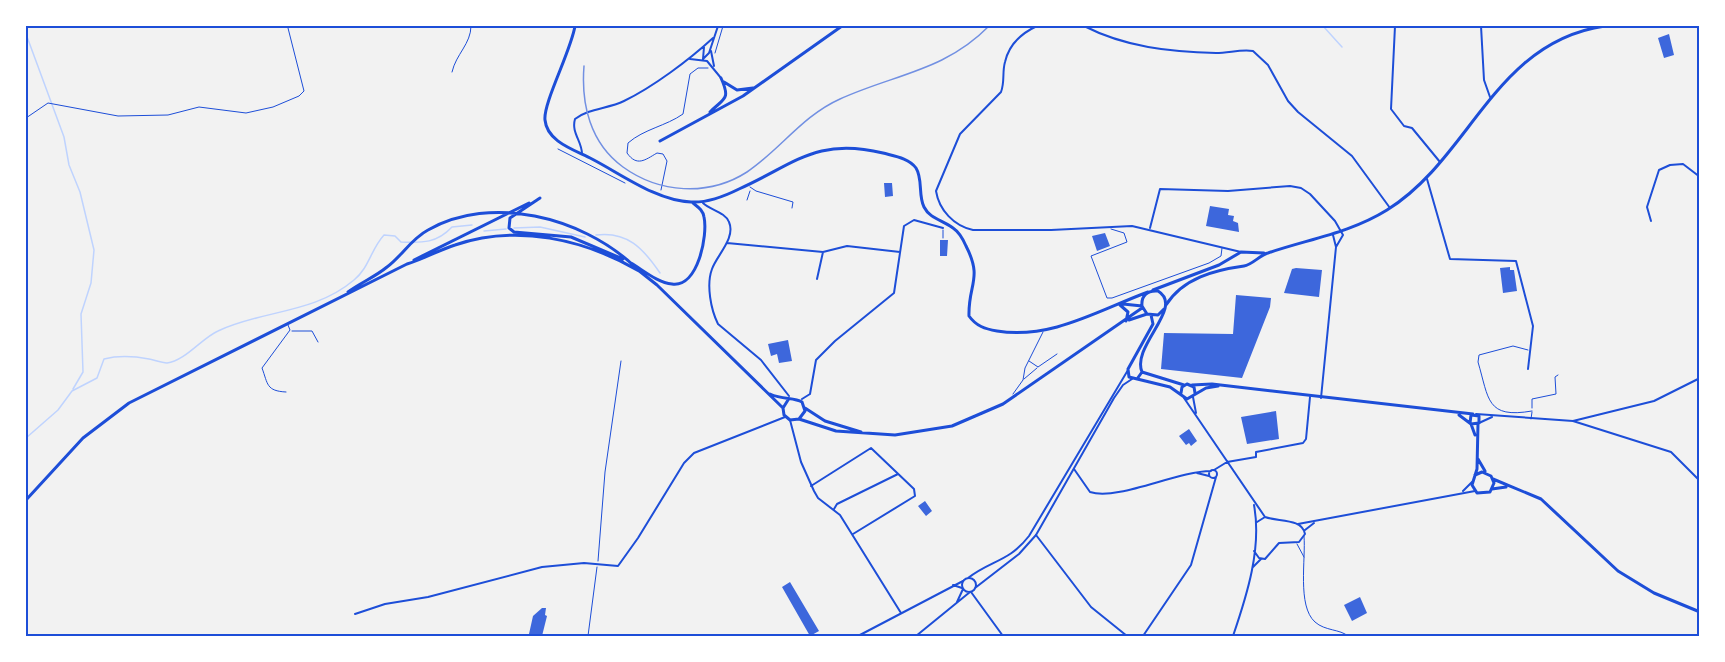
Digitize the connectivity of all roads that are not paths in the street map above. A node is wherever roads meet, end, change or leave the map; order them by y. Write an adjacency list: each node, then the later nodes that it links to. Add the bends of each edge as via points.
1 (575, 26): 20 (main road, via 545,122 553,136)
2 (718, 26): 9 (street)
3 (842, 26): 16 (main road)
4 (1037, 26): 31 (street, via 1024,32 1011,47 1001,92 957,139 936,191 941,206 946,214 973,230)
5 (1084, 26): 29 (street, via 1139,46 1205,52 1253,51 1268,65 1288,101 1352,156)
6 (1395, 26): 21 (street, via 1391,109 1404,126 1413,128)
7 (1481, 26): 17 (street, via 1484,80)
8 (1605, 26): 17 (main road, via 1558,40 1511,74)
9 (713, 38): 10 (street); 11 (street)
10 (706, 44): 12 (street); 13 (street)
11 (711, 48): 13 (street); 14 (street)
12 (688, 59): 13 (street); 20 (street, via 626,100 575,119 574,131)
13 (703, 59): 14 (street)
14 (715, 68): 15 (street)
15 (721, 78): 16 (main road, via 737,90); 18 (main road, via 725,100)
16 (758, 87): 18 (main road)
17 (1490, 98): 21 (main road)
18 (706, 116): 19 (main road)
19 (660, 141)
20 (582, 154): 27 (main road, via 662,194)
21 (1440, 162): 23 (main road)
22 (1700, 177): 30 (street, via 1683,164 1659,170 1647,207)
23 (1427, 179): 29 (main road); 63 (street, via 1450,259 1516,261 1533,326)
24 (750, 187): 25 (lane); 26 (main road); 28 (lane, via 793,202); 61 (main road, via 796,159 826,149 864,150 909,161 919,175 925,209 956,230 973,259 975,282 969,307 973,321 981,327 1017,334)
25 (747, 200)
26 (702, 201): 27 (main road); 37 (street, via 728,220)
27 (691, 202): 46 (main road, via 702,213 705,223 697,268 689,280 674,285 665,283)
28 (792, 208)
29 (1390, 208): 34 (main road)
30 (1651, 221)
31 (1111, 225): 33 (street); 38 (lane, via 1111,229 1124,233 1127,242 1091,256 1107,298 1209,263 1221,256)
32 (943, 228): 36 (lane); 41 (street, via 911,220 904,226)
33 (1150, 229): 34 (street, via 1160,189 1228,191 1290,186 1310,194); 38 (street)
34 (1342, 232): 35 (main road); 39 (street)
35 (1333, 235): 39 (street); 44 (main road)
36 (943, 238)
37 (727, 243): 40 (street); 84 (street, via 710,280 714,317 761,360)
38 (1223, 247): 42 (street)
39 (1336, 247): 86 (street)
40 (823, 252): 41 (street, via 847,246); 51 (street)
41 (900, 252): 87 (street, via 894,292 816,360 810,394)
42 (1241, 252): 43 (main road); 45 (main road)
43 (1246, 253): 44 (main road); 47 (main road)
44 (1266, 253): 47 (main road)
45 (1237, 256): 49 (main road); 52 (main road)
46 (629, 262): 48 (main road, via 571,237 514,232 509,228 510,218 540,198); 50 (main road); 53 (main road, via 564,224 525,214 465,214 417,237 387,267)
47 (1249, 262): 49 (main road)
48 (407, 264): 50 (main road, via 470,241 533,236 583,245); 53 (main road)
49 (1240, 265): 56 (main road, via 1188,281 1175,291)
50 (639, 271): 79 (main road)
51 (817, 279)
52 (1150, 291): 54 (main road); 55 (main road, via 1143,297); 56 (main road, via 1162,294)
53 (339, 298): 59 (main road)
54 (1119, 304): 55 (main road); 58 (main road, via 1128,312); 61 (main road)
55 (1142, 307): 57 (main road); 58 (main road)
56 (1165, 307): 57 (main road, via 1158,315); 66 (main road)
57 (1149, 314): 58 (main road); 68 (main road, via 1153,324)
58 (1125, 322): 82 (main road)
59 (288, 324): 60 (lane); 124 (main road, via 142,396 98,425)
60 (290, 330): 62 (lane, via 312,331); 78 (lane, via 262,368 266,385 271,390)
61 (1043, 332): 65 (lane)
62 (318, 342)
63 (1529, 351): 69 (street); 90 (lane, via 1513,346 1479,356 1478,362 1490,404 1497,410)
64 (1057, 354): 67 (lane)
65 (1029, 359): 67 (lane); 74 (lane)
66 (1139, 366): 68 (main road); 70 (main road)
67 (1038, 367): 74 (lane)
68 (1128, 369): 73 (main road); 140 (street, via 1029,536 1009,557)
69 (1528, 369)
70 (1142, 372): 73 (main road); 75 (main road)
71 (1558, 375): 90 (lane, via 1556,394 1532,399)
72 (1700, 378): 99 (street, via 1654,400)
73 (1134, 379): 80 (main road, via 1155,381); 107 (street, via 1118,392)
74 (1023, 380): 82 (lane, via 1013,394)
75 (1184, 385): 76 (main road); 80 (main road)
76 (1192, 385): 77 (main road); 81 (main road)
77 (1219, 386): 81 (main road); 83 (main road)
78 (286, 392)
79 (769, 393): 84 (main road); 88 (main road)
80 (1181, 394): 85 (main road)
81 (1194, 396): 85 (main road); 93 (street)
82 (1015, 397): 102 (main road, via 952,426 905,435)
83 (1310, 397): 86 (main road); 105 (street, via 1303,443)
84 (788, 398): 88 (main road); 89 (main road, via 800,400)
85 (1184, 398): 93 (street)
86 (1321, 398): 91 (main road)
87 (802, 399)
88 (783, 408): 95 (main road)
89 (805, 408): 96 (main road); 102 (main road, via 825,421)
90 (1532, 411): 97 (lane)
91 (1458, 414): 92 (main road); 100 (main road)
92 (1474, 414): 94 (street); 100 (main road, via 1469,418); 101 (main road, via 1480,418)
93 (1197, 416): 105 (street)
94 (1494, 416): 97 (street); 101 (street)
95 (786, 417): 98 (main road); 149 (street, via 694,453 615,567 542,567)
96 (799, 419): 98 (main road); 102 (main road, via 836,431)
97 (1531, 419): 99 (street)
98 (790, 420): 118 (street)
99 (1573, 421): 116 (street, via 1671,452)
100 (1471, 424): 101 (main road); 103 (main road)
101 (1479, 424): 103 (main road)
102 (866, 433)
103 (1476, 437): 104 (main road)
104 (1477, 458): 110 (main road); 112 (main road)
105 (1227, 462): 106 (street); 125 (street)
106 (1221, 467): 108 (street); 113 (street)
107 (1074, 469): 109 (street, via 1087,489 1100,495); 133 (street)
108 (1213, 470): 109 (street); 113 (street); 114 (street)
109 (1195, 473): 114 (street)
110 (1486, 473): 112 (main road); 115 (main road)
111 (898, 474): 118 (street, via 869,448); 126 (street); 132 (street, via 914,489 915,496)
112 (1475, 475): 117 (main road)
113 (1217, 476): 114 (street); 119 (street)
114 (1211, 477): 119 (street)
115 (1493, 479): 120 (main road); 121 (main road)
116 (1700, 481)
117 (1472, 482): 122 (main road); 123 (street)
118 (811, 486): 126 (street, via 818,498)
119 (1214, 486): 150 (street, via 1191,565)
120 (1508, 487): 121 (main road); 148 (main road, via 1541,499 1618,571 1654,593)
121 (1492, 489): 122 (main road, via 1484,495)
122 (1475, 491): 123 (street)
123 (1461, 493): 128 (street)
124 (26, 500)
125 (1253, 504): 127 (street); 129 (street)
126 (834, 509): 132 (street)
127 (1265, 517): 129 (street); 130 (street)
128 (1317, 522): 130 (street); 131 (street)
129 (1256, 524): 136 (street)
130 (1298, 524): 131 (street)
131 (1305, 531): 134 (street)
132 (852, 534): 147 (street)
133 (1036, 535): 144 (street, via 1019,554); 154 (street, via 1091,607)
134 (1304, 536): 135 (street); 138 (lane)
135 (1295, 542): 137 (street, via 1281,542); 138 (lane)
136 (1254, 551): 137 (street); 139 (street)
137 (1261, 559): 139 (street)
138 (1304, 559): 158 (lane, via 1308,615 1329,631)
139 (1252, 569): 157 (street)
140 (968, 578): 141 (street); 144 (street, via 975,582)
141 (963, 581): 142 (street); 143 (street)
142 (950, 585): 143 (street); 147 (street)
143 (963, 588): 145 (street); 146 (street)
144 (975, 588): 145 (street)
145 (971, 592): 146 (street); 153 (street)
146 (956, 605): 152 (street)
147 (901, 612): 151 (street)
148 (1700, 612)
149 (355, 614)
150 (1146, 632): 155 (street); 156 (street)
151 (858, 636)
152 (916, 636)
153 (1003, 636)
154 (1127, 636)
155 (1143, 636)
156 (1148, 636)
157 (1233, 636)
158 (1348, 636)

